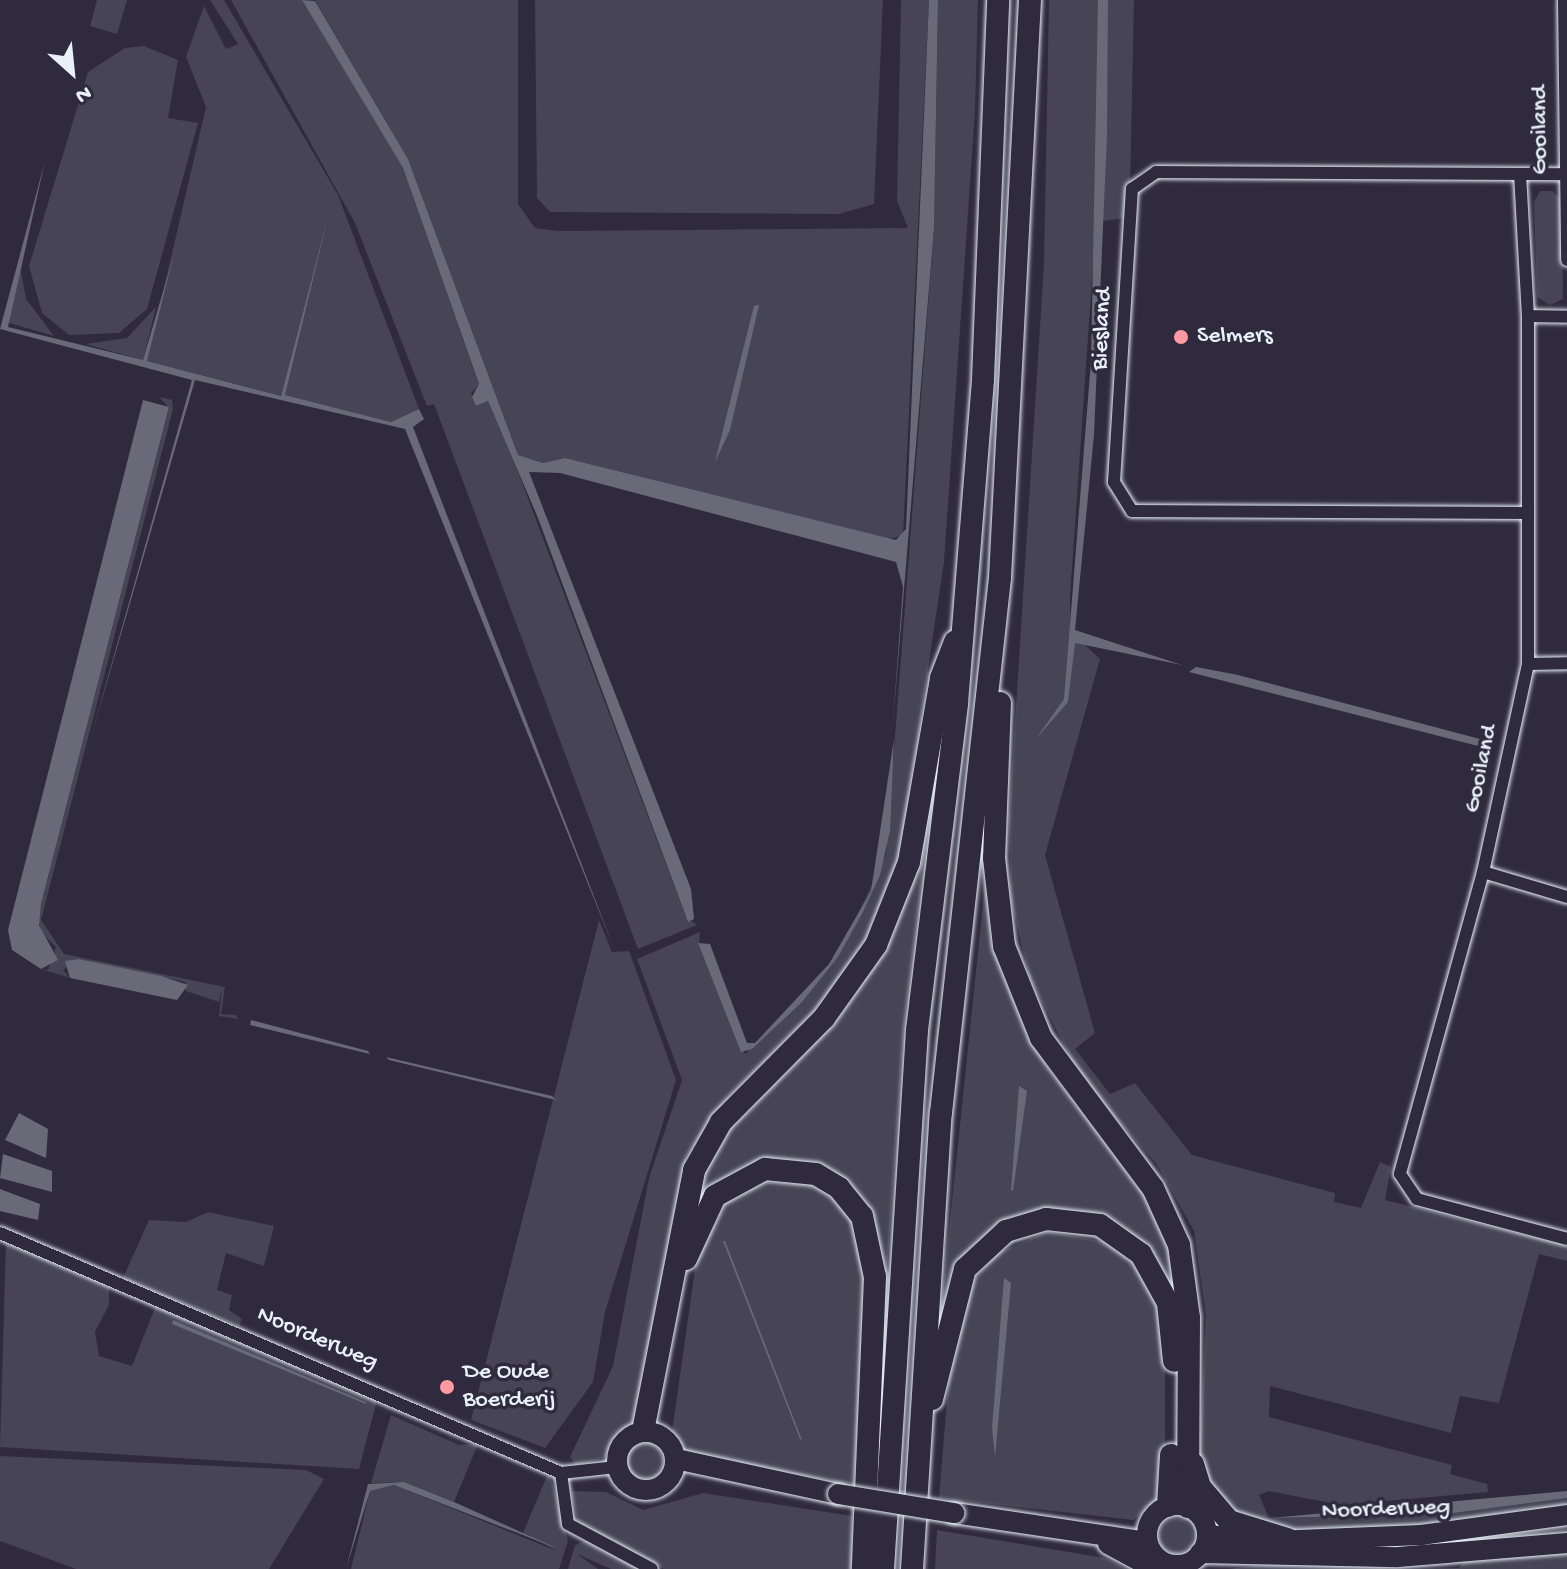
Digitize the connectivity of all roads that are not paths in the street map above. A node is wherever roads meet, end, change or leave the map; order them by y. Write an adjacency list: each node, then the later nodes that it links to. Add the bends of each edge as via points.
1 (998, 0): 11 (highway)
2 (1030, 0): 10 (highway)
3 (1564, 0): 5 (street, Gooiland)
4 (1520, 174): 5 (street, Biesland); 7 (street, Gooiland); 9 (street, Biesland, via 1156,172 1139,179 1114,482 1132,511)
5 (1563, 174): 6 (street, Gooiland)
6 (1567, 260)
7 (1528, 316): 8 (street); 9 (street, Gooiland)
8 (1567, 317)
9 (1524, 513): 13 (street, Gooiland)
10 (1000, 578): 18 (highway, via 1006,648 994,858 1004,946 1048,1049 1171,1223 1186,1276); 23 (highway, via 941,1113)
11 (965, 615): 19 (highway, via 941,678 909,862 876,945 824,1018 721,1122 694,1170); 35 (highway, via 917,1030)
12 (1567, 663): 13 (street)
13 (1528, 664): 14 (street, Gooiland)
14 (1483, 872): 15 (street); 17 (street, Gooiland, via 1400,1185 1417,1199)
15 (1567, 897)
16 (0, 1233): 22 (street, Noorderweg)
17 (1567, 1239)
18 (1185, 1417): 24 (highway); 30 (highway, via 1193,1467 1211,1505 1246,1530)
19 (650, 1432): 20 (main road, via 625,1439); 21 (main road); 34 (highway, via 691,1235 715,1196 738,1178 778,1168 816,1174 839,1188 869,1232 875,1277)
20 (617, 1467): 21 (main road, via 637,1489 657,1489); 22 (street, Noorderweg)
21 (674, 1467): 26 (main road, bridge)
22 (561, 1473): 33 (street, via 568,1524)
23 (915, 1486): 24 (highway, via 944,1328 965,1269 1006,1231 1062,1218 1124,1239 1163,1288 1174,1352); 36 (highway)
24 (1178, 1506): 27 (main road); 31 (main road)
25 (1567, 1515): 30 (main road, Noorderweg, via 1473,1532)
26 (1053, 1528): 27 (main road); 28 (main road)
27 (1147, 1534): 28 (main road); 31 (main road, via 1157,1558 1175,1565)
28 (1085, 1537): 37 (main road, via 1119,1546)
29 (1567, 1543): 32 (main road, Noorderweg)
30 (1290, 1548): 31 (main road, Noorderweg); 31 (main road, Noorderweg); 32 (main road, Noorderweg)
31 (1205, 1552)
32 (1398, 1563)
33 (652, 1569)
34 (863, 1569)
35 (883, 1569)
36 (912, 1569)
37 (1154, 1569)

